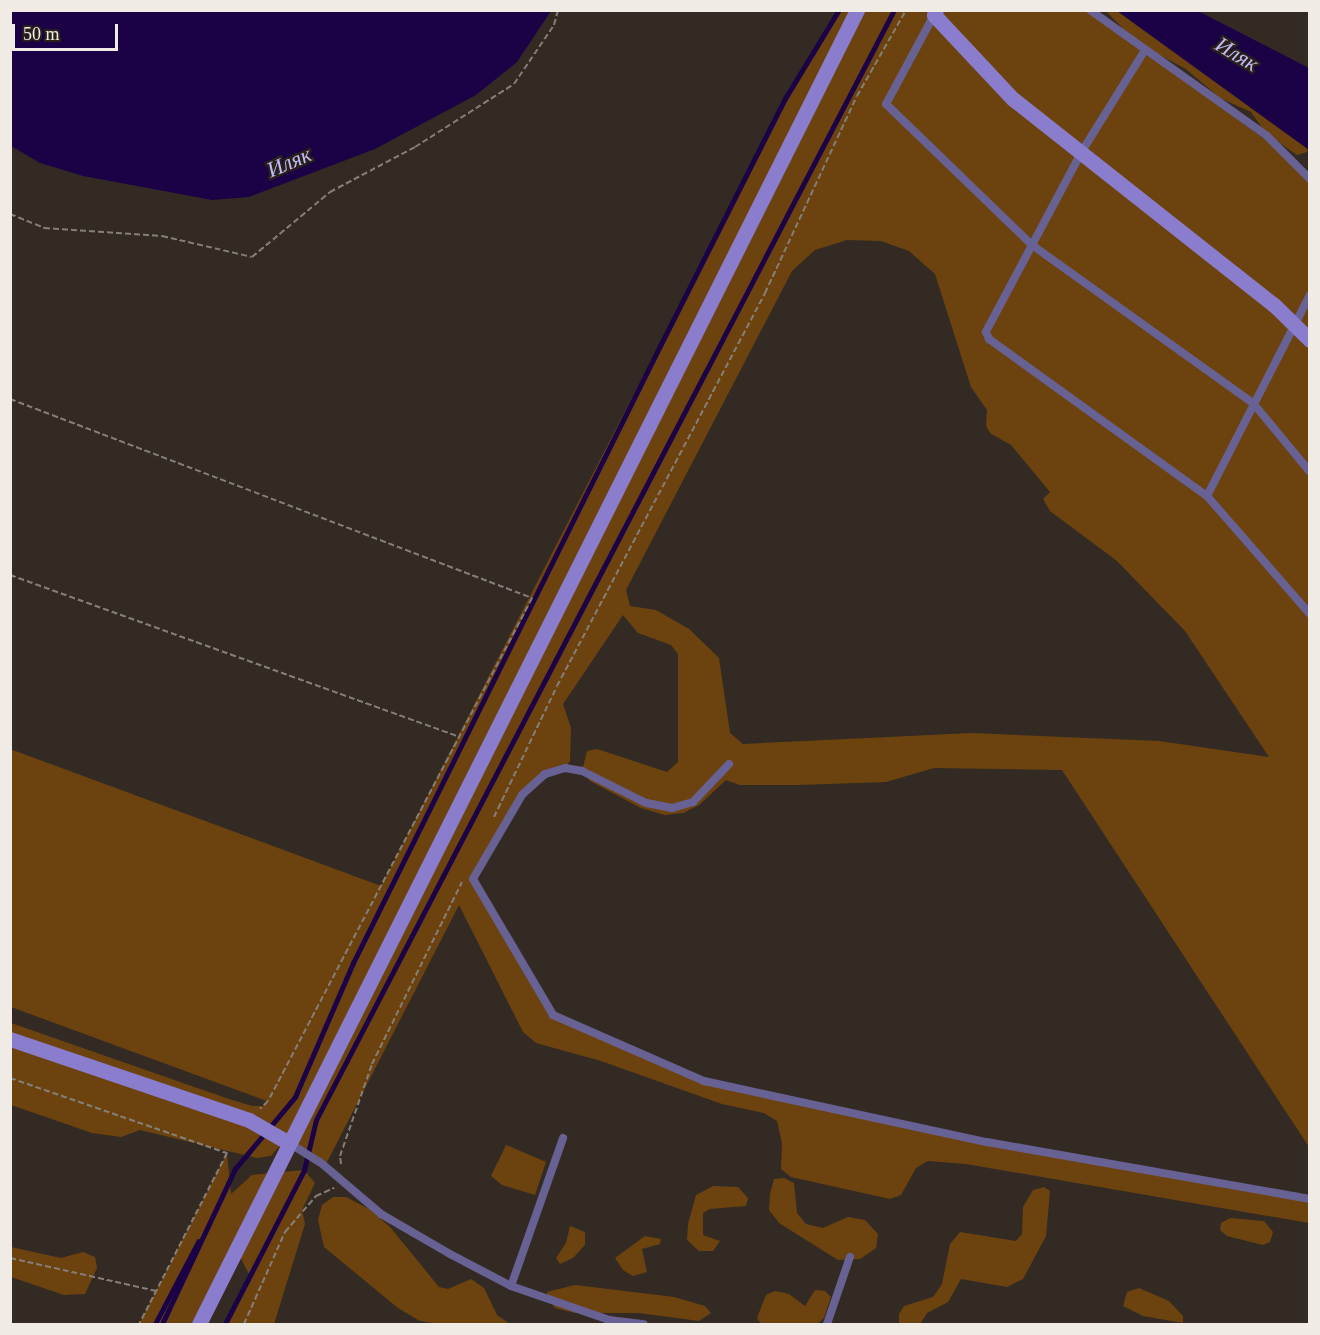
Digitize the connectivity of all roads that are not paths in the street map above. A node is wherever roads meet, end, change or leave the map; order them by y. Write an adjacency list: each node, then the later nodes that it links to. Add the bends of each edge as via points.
1 (857, 10): 18 (street)
2 (1090, 10): 4 (lane)
3 (935, 13): 5 (street, via 1013,99); 7 (lane, via 886,104)
4 (1146, 50): 5 (lane); 6 (lane, via 1267,136)
5 (1081, 153): 7 (lane); 9 (street)
6 (1310, 179)
7 (1032, 245): 11 (lane); 13 (lane, via 986,332 989,339)
8 (1310, 295): 9 (lane)
9 (1293, 323): 10 (street); 11 (lane)
10 (1310, 340)
11 (1253, 404): 12 (lane); 13 (lane)
12 (1310, 472)
13 (1207, 496): 14 (lane)
14 (1310, 614)
15 (729, 764): 19 (lane, via 693,802 672,808 646,803 582,771 565,768 545,774 522,795 473,879 553,1015 704,1081 987,1142)
16 (10, 1039): 18 (street, via 254,1123)
17 (563, 1138): 21 (lane)
18 (288, 1143): 21 (lane, via 320,1162 381,1214); 23 (street, via 238,1252)
19 (1310, 1199)
20 (850, 1257): 25 (lane)
21 (511, 1286): 22 (lane)
22 (609, 1322): 24 (lane)
23 (199, 1324)
24 (644, 1324)
25 (828, 1324)

